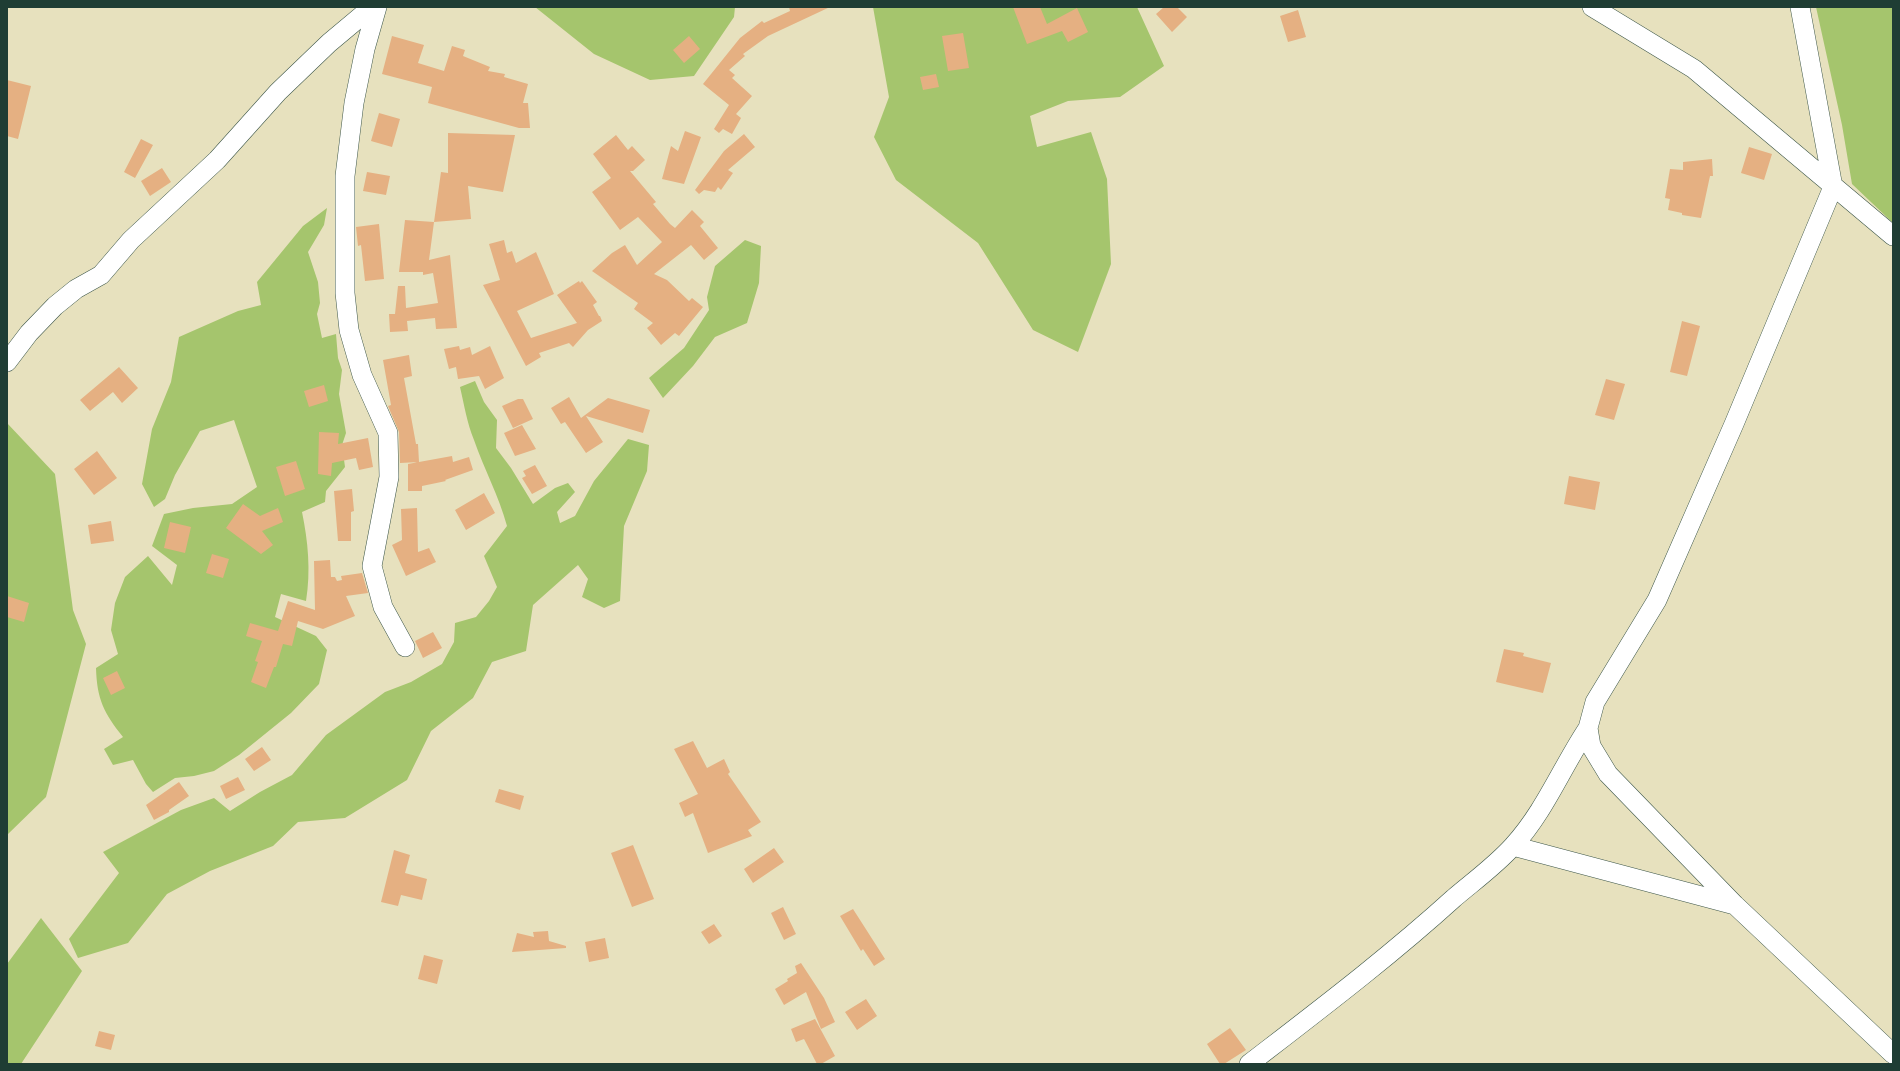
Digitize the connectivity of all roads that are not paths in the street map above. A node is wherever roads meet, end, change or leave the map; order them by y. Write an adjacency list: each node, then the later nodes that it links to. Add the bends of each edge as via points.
1 (372, 7): 7 (street, via 329,43 290,81 217,160 131,240 101,275 76,289 55,306 29,333)
2 (377, 7): 8 (street, via 354,103 345,176 345,293 349,330 362,375 388,433 389,477 372,566 383,607)
3 (1592, 7): 5 (street, via 1694,69)
4 (1800, 7): 5 (street)
5 (1833, 187): 6 (street); 9 (street, via 1657,600 1595,702)
6 (1893, 236)
7 (7, 362)
8 (405, 647)
9 (1588, 728): 10 (street, via 1548,798); 11 (street, via 1591,746 1608,774)
10 (1513, 846): 11 (street); 13 (street, via 1360,979)
11 (1735, 904): 12 (street)
12 (1893, 1054)
13 (1249, 1064)

